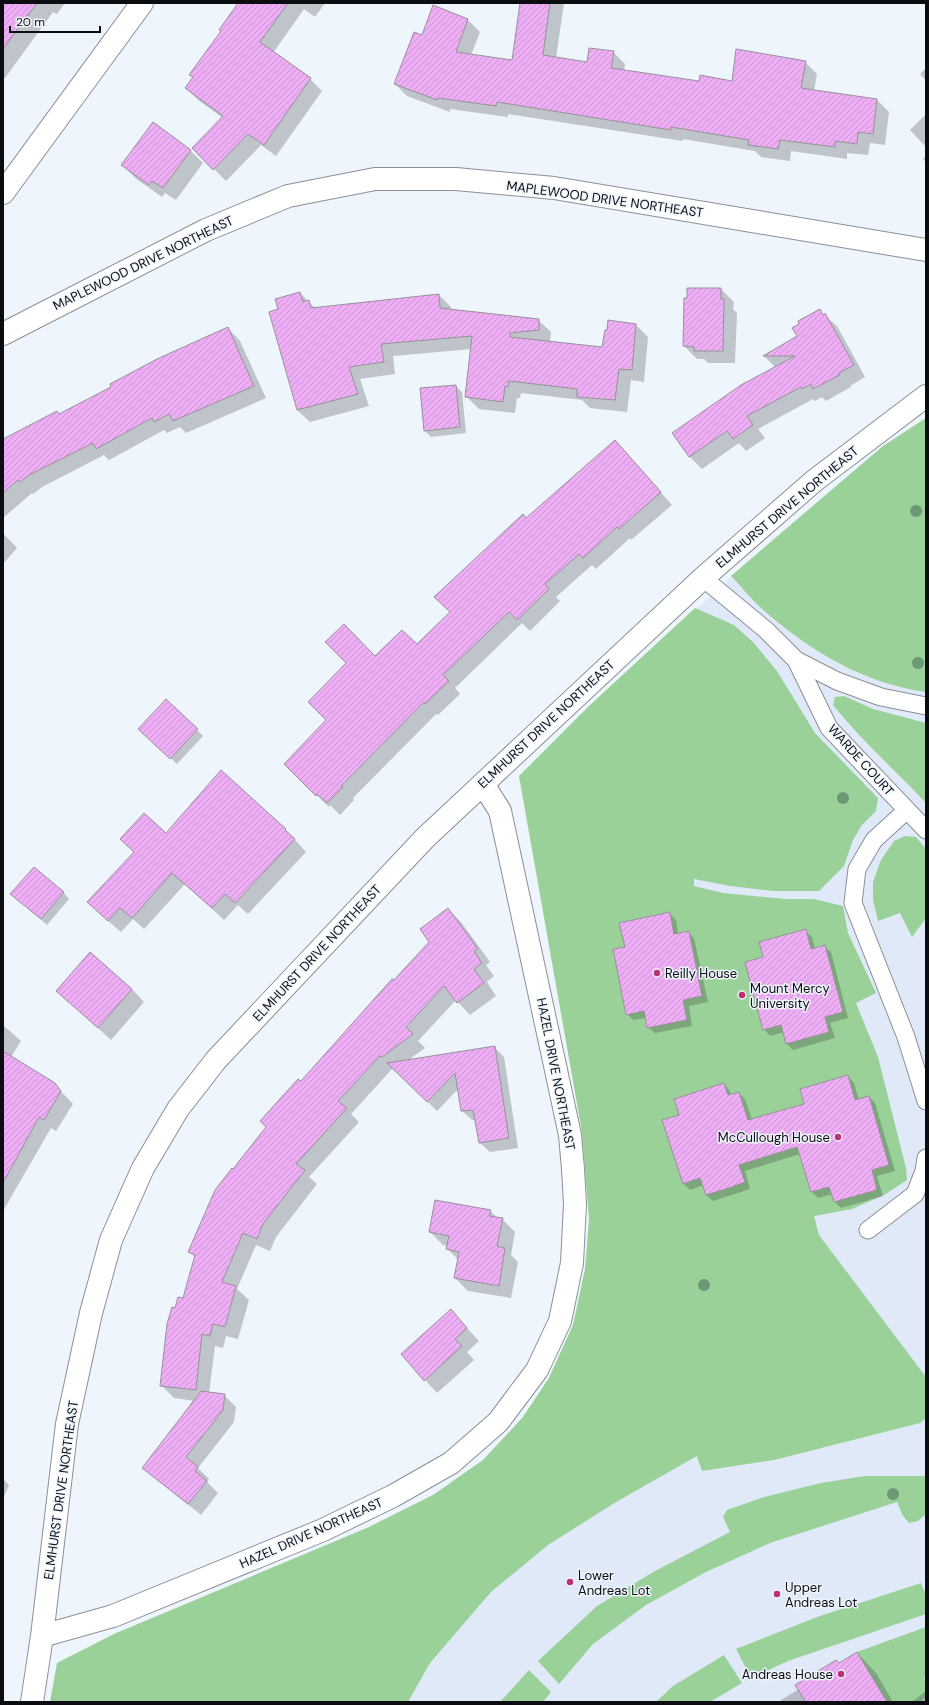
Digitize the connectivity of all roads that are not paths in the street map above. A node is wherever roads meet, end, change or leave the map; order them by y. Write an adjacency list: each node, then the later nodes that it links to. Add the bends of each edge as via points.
1 (142, 3): 2 (street)
2 (3, 193)
3 (926, 250): 4 (street, MAPLEWOOD DRIVE NORTHEAST, via 554,188 456,179 375,179 288,196 206,230)
4 (3, 334)
5 (926, 396): 6 (street, ELMHURST DRIVE NORTHEAST, via 814,482)
6 (703, 578): 7 (lane, via 766,630); 9 (street, ELMHURST DRIVE NORTHEAST)
7 (796, 660): 8 (lane, via 837,681 881,697); 10 (lane, WARDE COURT, via 829,728)
8 (926, 706)
9 (483, 784): 15 (street, ELMHURST DRIVE NORTHEAST, via 425,838 216,1060 178,1109 143,1168 111,1240 91,1313 67,1424); 15 (street, HAZEL DRIVE NORTHEAST, via 500,811 570,1135 576,1204 572,1263 560,1321 537,1370 498,1422 451,1463 393,1496 323,1530 113,1616)
10 (907, 810): 11 (lane, WARDE COURT); 12 (lane, via 874,840 857,869 853,904 906,1037)
11 (926, 830)
12 (926, 1101)
13 (926, 1158): 14 (lane, via 915,1194)
14 (868, 1230)
15 (42, 1636): 16 (street, ELMHURST DRIVE NORTHEAST)
16 (32, 1702)

